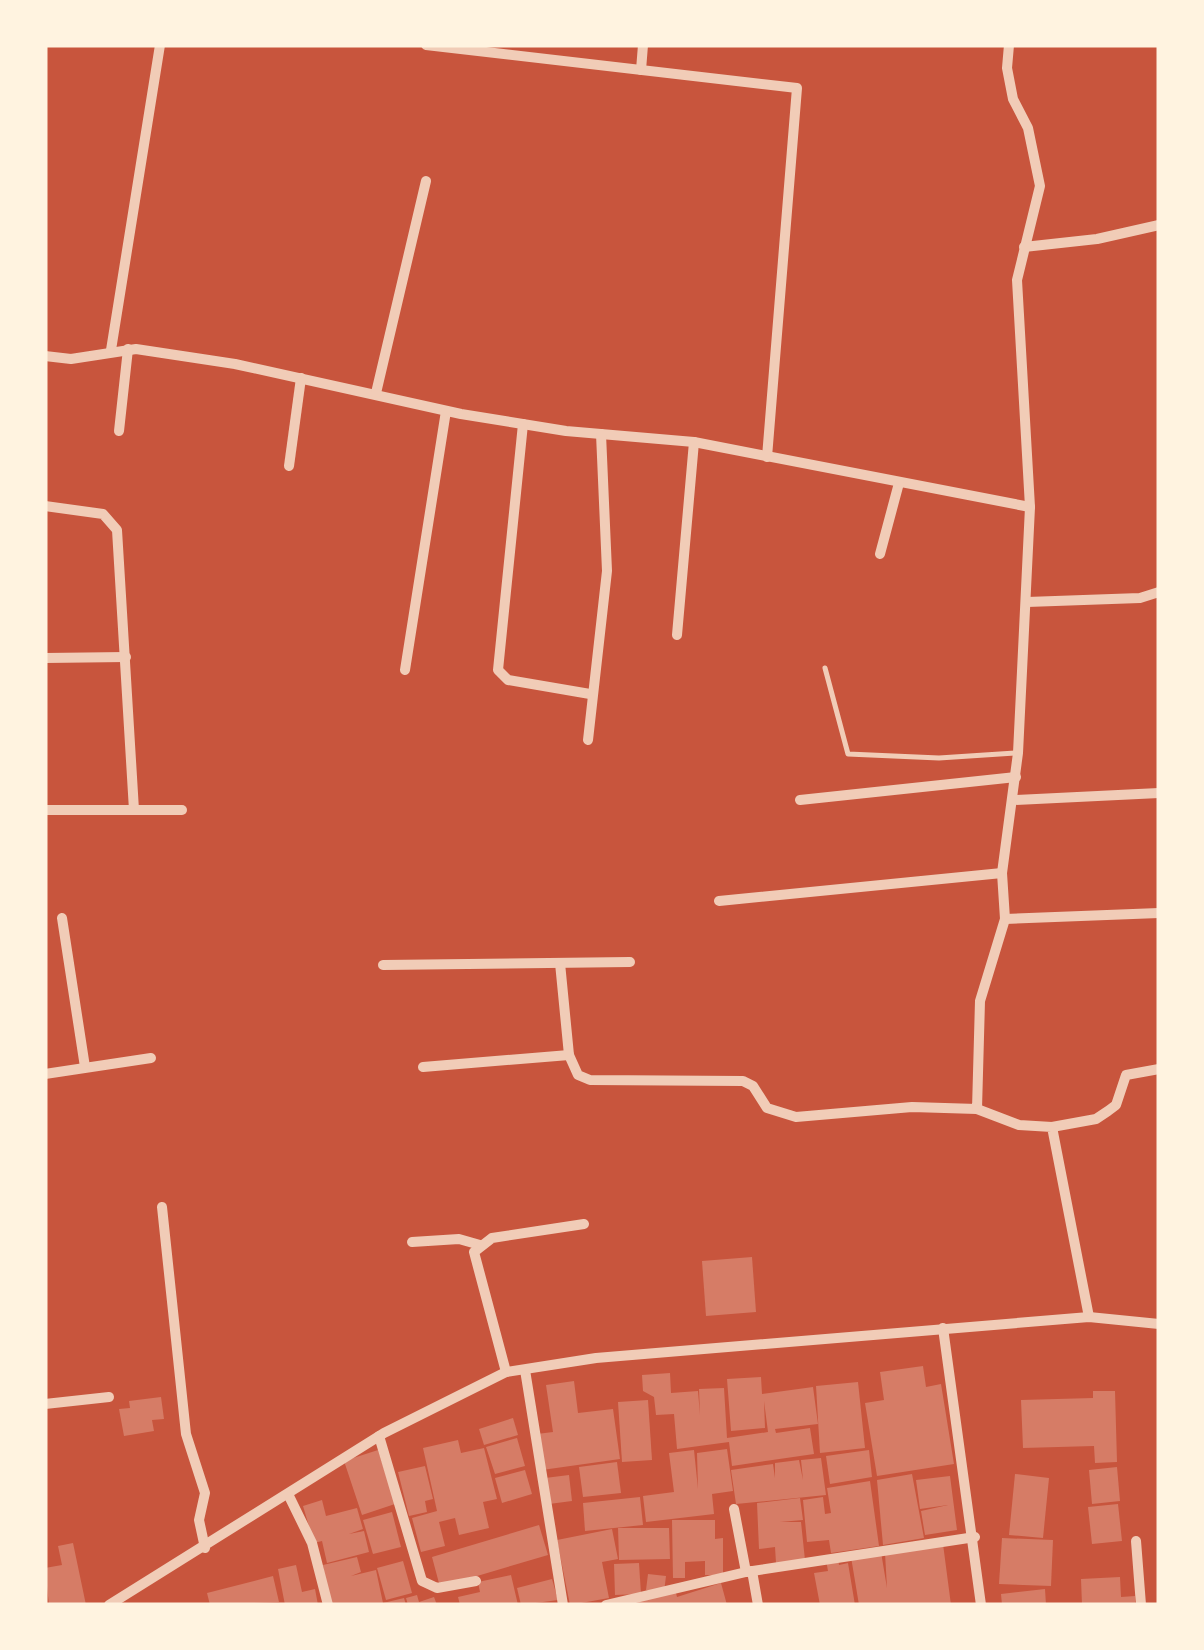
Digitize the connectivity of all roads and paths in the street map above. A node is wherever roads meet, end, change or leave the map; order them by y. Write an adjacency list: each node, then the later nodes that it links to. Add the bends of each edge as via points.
1 (160, 45): 11 (street)
2 (426, 45): 5 (street)
3 (643, 45): 6 (street)
4 (1008, 45): 9 (street, via 1013,99 1028,128 1040,186)
5 (486, 49): 6 (street)
6 (641, 70): 20 (street, via 797,88)
7 (426, 181): 14 (street)
8 (1159, 226): 9 (street)
9 (1024, 247): 24 (street, via 1018,325)
10 (128, 348): 11 (street); 13 (street); 17 (street)
11 (111, 350): 12 (street)
12 (45, 356)
13 (301, 378): 14 (street); 21 (street)
14 (376, 393): 15 (street)
15 (446, 411): 16 (street); 32 (street)
16 (523, 424): 18 (street); 33 (street, via 498,670 523,684)
17 (118, 431)
18 (601, 434): 19 (street); 33 (street, via 607,570)
19 (694, 442): 20 (street); 28 (street)
20 (767, 457): 22 (street)
21 (289, 466)
22 (899, 483): 24 (street); 25 (street)
23 (45, 506): 30 (street, via 96,512 113,521)
24 (1030, 507): 27 (street)
25 (880, 554)
26 (1159, 592): 27 (street)
27 (1027, 602): 35 (street)
28 (677, 635)
29 (45, 658): 30 (street)
30 (126, 658): 41 (street)
31 (825, 668): 35 (lane, via 848,754)
32 (405, 670)
33 (590, 694): 34 (street)
34 (588, 740)
35 (1018, 753): 36 (street)
36 (1016, 778): 38 (street); 39 (street)
37 (1159, 793): 39 (street)
38 (800, 800)
39 (1014, 800): 43 (street)
40 (45, 810): 41 (street)
41 (134, 810): 42 (street)
42 (182, 810)
43 (1002, 873): 44 (street); 47 (street)
44 (720, 901)
45 (1159, 913): 47 (street)
46 (62, 918): 54 (street)
47 (1005, 919): 57 (street, via 980,1000)
48 (630, 962): 49 (street)
49 (560, 963): 50 (street); 51 (street)
50 (383, 965)
51 (569, 1055): 53 (street); 57 (street, via 578,1075 590,1080 744,1081 780,1116)
52 (151, 1058): 54 (street)
53 (423, 1067)
54 (85, 1068): 56 (street)
55 (1159, 1069): 58 (street, via 1126,1075 1116,1105 1096,1119)
56 (45, 1074)
57 (977, 1109): 58 (street, via 1018,1125)
58 (1052, 1127): 63 (street)
59 (162, 1207): 75 (street, via 186,1434 205,1493 199,1520)
60 (584, 1224): 62 (street)
61 (412, 1242): 62 (street, via 458,1238)
62 (480, 1245): 67 (street, via 474,1258)
63 (1089, 1317): 64 (street); 65 (street)
64 (1159, 1324)
65 (943, 1328): 66 (street); 73 (street)
66 (525, 1370): 67 (street); 80 (street)
67 (506, 1372): 70 (street)
68 (109, 1397): 69 (street)
69 (45, 1404)
70 (379, 1436): 71 (street); 77 (street, via 422,1581 437,1588)
71 (288, 1494): 75 (street); 79 (street, via 312,1543)
72 (734, 1509): 76 (street)
73 (975, 1537): 76 (street); 83 (street)
74 (1136, 1541): 84 (street)
75 (205, 1548): 78 (street)
76 (749, 1571): 81 (street); 82 (street)
77 (476, 1581)
78 (109, 1605)
79 (328, 1605)
80 (563, 1605)
81 (606, 1605)
82 (758, 1605)
83 (980, 1605)
84 (1141, 1605)

